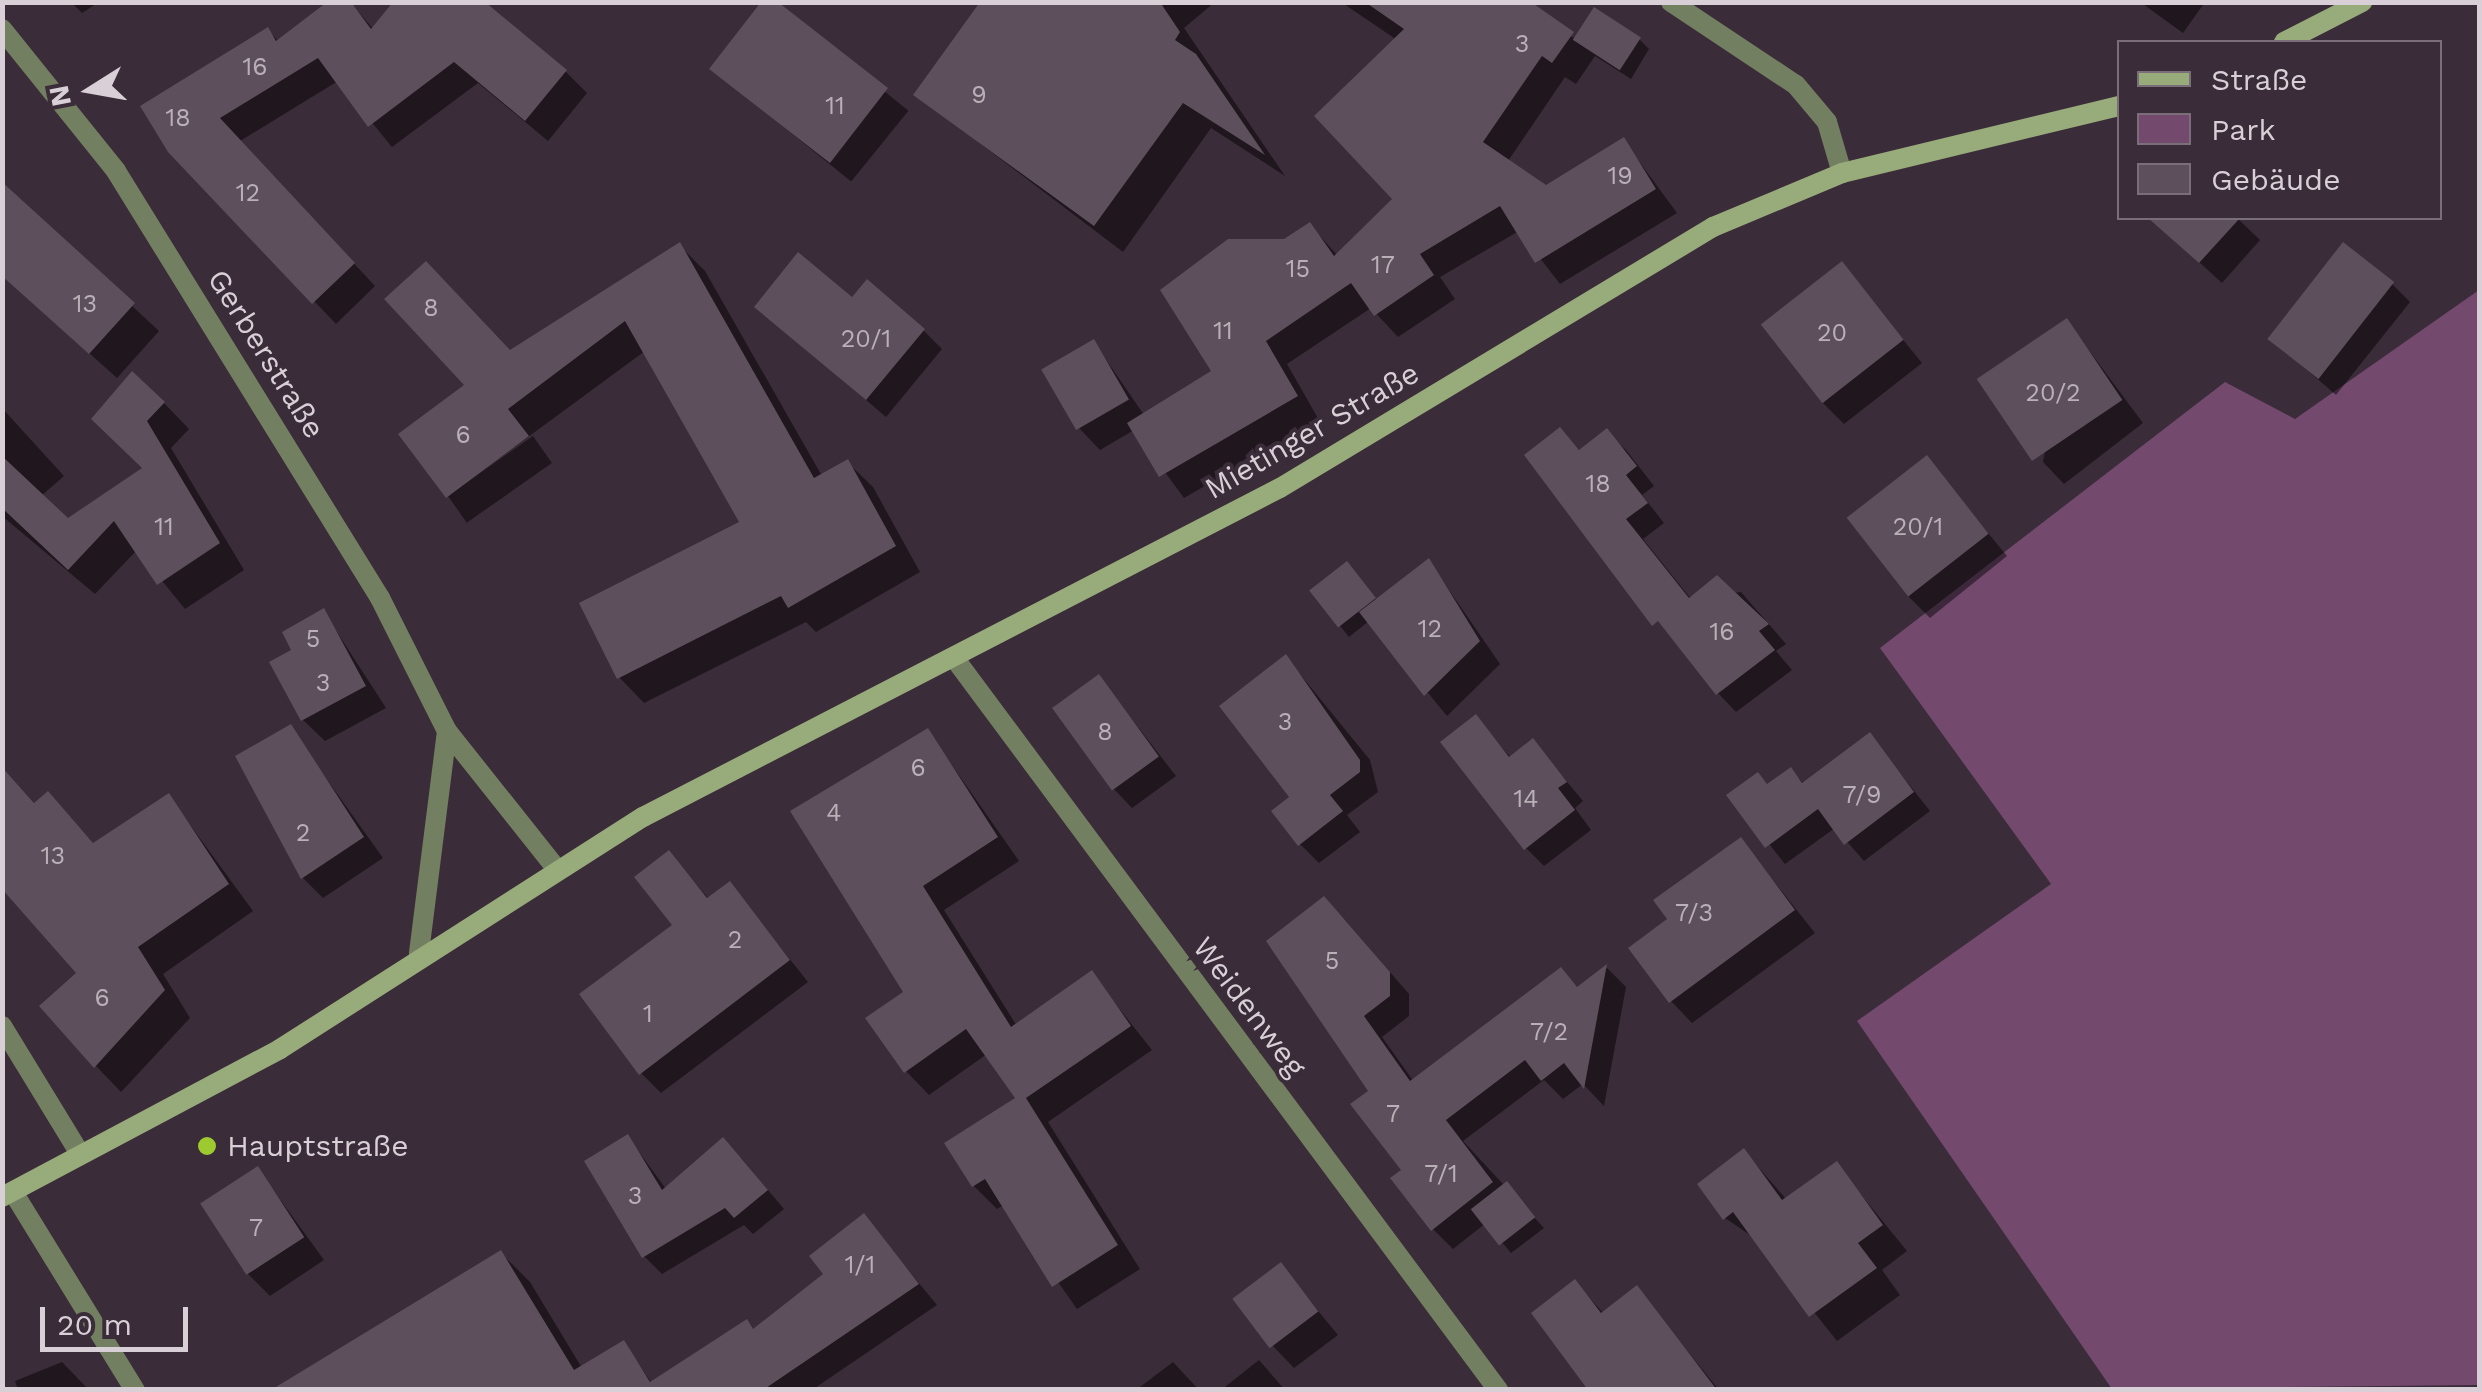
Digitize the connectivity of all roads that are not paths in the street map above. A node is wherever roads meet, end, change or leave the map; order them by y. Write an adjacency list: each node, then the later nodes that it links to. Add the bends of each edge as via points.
1 (1671, 2): 6 (street, via 1796,84 1826,122)
2 (2362, 2): 4 (main road)
3 (2, 29): 8 (street, Gerberstraße, via 116,170 380,598)
4 (2288, 40)
5 (2117, 107): 6 (main road, Mietinger Straße)
6 (1842, 173): 7 (main road, Mietinger Straße, via 1713,228 1280,488)
7 (955, 659): 9 (main road, Mietinger Straße); 15 (street, Weidenweg)
8 (447, 731): 9 (street, Gerberstraße); 10 (street)
9 (555, 867): 10 (main road)
10 (419, 953): 12 (main road, via 280,1049)
11 (2, 1026): 12 (street)
12 (80, 1154): 13 (main road)
13 (8, 1195): 14 (street)
14 (136, 1390)
15 (1498, 1390)

